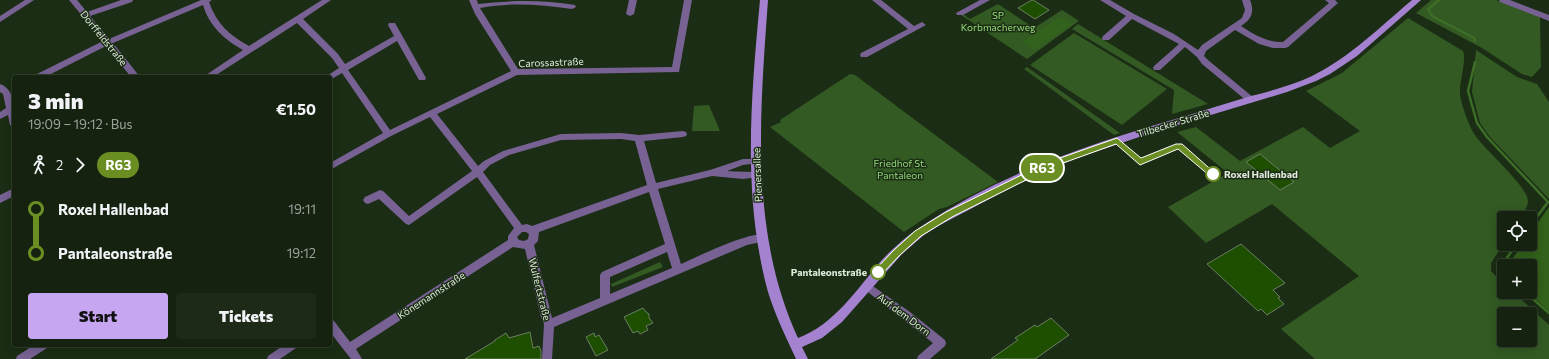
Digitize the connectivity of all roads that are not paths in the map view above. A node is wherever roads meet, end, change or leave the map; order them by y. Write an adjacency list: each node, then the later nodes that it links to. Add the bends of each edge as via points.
1 (30, 0): 24 (street)
2 (73, 0): 20 (street, Dorffeldstraße)
3 (129, 0): 20 (street)
4 (206, 0): 32 (street); 34 (street, via 207,9 225,35)
5 (633, 0): 21 (street)
6 (682, 0): 7 (street)
7 (688, 0): 39 (street, Carossastraße, via 676,70)
8 (764, 0): 54 (main road, Pienersallee)
9 (876, 0): 29 (street)
10 (986, 0): 19 (street)
11 (1104, 0): 22 (street)
12 (1246, 0): 28 (street, via 1250,7 1249,14)
13 (1329, 0): 28 (street, via 1334,3 1285,45 1262,42)
14 (1417, 0): 46 (main road, Tilbecker Straße, via 1326,72)
15 (1503, 0): 23 (street)
16 (321, 1): 25 (street)
17 (474, 3): 18 (street, via 558,4); 39 (street)
18 (572, 7)
19 (960, 13)
20 (85, 14): 32 (street, Dorffeldstraße)
21 (630, 14)
22 (1131, 16): 31 (street); 33 (street)
23 (1549, 18)
24 (0, 19)
25 (298, 20): 34 (street); 37 (street)
26 (392, 24): 30 (street)
27 (922, 25): 29 (street)
28 (1236, 27): 36 (street, via 1205,47)
29 (913, 29): 35 (street)
30 (399, 37): 37 (street); 44 (street)
31 (1106, 38)
32 (108, 42): 40 (street); 41 (street, Dorffeldstraße)
33 (1184, 44): 36 (street); 38 (street)
34 (250, 50): 42 (street)
35 (864, 55)
36 (1201, 55): 46 (street, via 1205,62)
37 (343, 68): 43 (street); 51 (street)
38 (1157, 68)
39 (516, 72): 48 (street, Carossastraße)
40 (42, 75)
41 (134, 75)
42 (210, 75)
43 (332, 75)
44 (422, 78)
45 (7, 90): 47 (street)
46 (1251, 100): 70 (main road, Tilbecker Straße, via 1091,149 1024,176 918,234 897,252)
47 (10, 110): 49 (street); 50 (street)
48 (432, 114): 51 (street, Carossastraße); 56 (street)
49 (0, 116)
50 (12, 118)
51 (388, 134): 55 (street, Carossastraße)
52 (683, 134): 53 (street)
53 (639, 138): 56 (street, via 561,137 506,153 487,163); 59 (street)
54 (755, 162): 57 (street, via 743,162); 58 (main road, Pienersallee)
55 (332, 166)
56 (478, 172): 62 (street, via 409,220 380,194); 63 (street)
57 (710, 173): 58 (street); 59 (street)
58 (756, 175): 65 (main road, Pienersallee)
59 (653, 187): 64 (street); 68 (street)
60 (12, 193): 61 (street)
61 (0, 199)
62 (368, 200)
63 (520, 229): 64 (street); 66 (street, via 513,235)
64 (532, 230): 67 (street, via 535,238)
65 (762, 238): 69 (street, via 746,241); 74 (main road, Pienersallee, via 774,292)
66 (513, 242): 67 (street, via 519,246); 77 (street, Könemannstraße)
67 (529, 244): 72 (street, Wulfertstraße)
68 (671, 246): 69 (street); 71 (street, via 605,275)
69 (677, 268): 71 (street)
70 (867, 286): 74 (main road, Tilbecker Straße, via 853,304 827,328); 83 (street, Auf dem Dorn, via 941,343)
71 (605, 299): 72 (street)
72 (549, 324): 81 (street, Wulfertstraße)
73 (332, 327): 77 (street)
74 (795, 344): 82 (main road, Pienersallee)
75 (40, 347): 78 (street)
76 (289, 347): 79 (street)
77 (349, 348): 80 (street)
78 (21, 359)
79 (272, 359)
80 (357, 359)
81 (547, 359)
82 (802, 359)
83 (922, 359)

